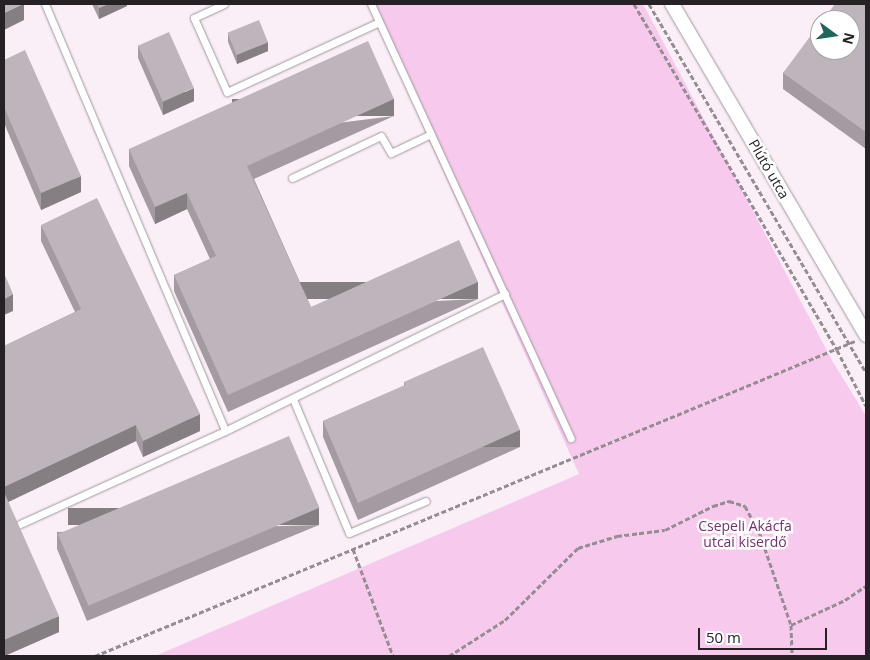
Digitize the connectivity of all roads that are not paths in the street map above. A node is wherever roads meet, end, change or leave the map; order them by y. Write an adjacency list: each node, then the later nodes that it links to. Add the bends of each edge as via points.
1 (45, 4): 11 (lane)
2 (224, 4): 5 (lane, via 194,18 227,92)
3 (370, 4): 5 (lane)
4 (672, 4): 9 (street, Plútó utca)
5 (379, 22): 6 (lane)
6 (430, 134): 7 (lane, via 391,153 381,136); 8 (lane)
7 (292, 178)
8 (505, 294): 10 (lane); 12 (lane)
9 (866, 335)
10 (293, 399): 11 (lane); 13 (lane, via 350,533)
11 (226, 431): 14 (lane)
12 (571, 438)
13 (426, 501)
14 (20, 524)

